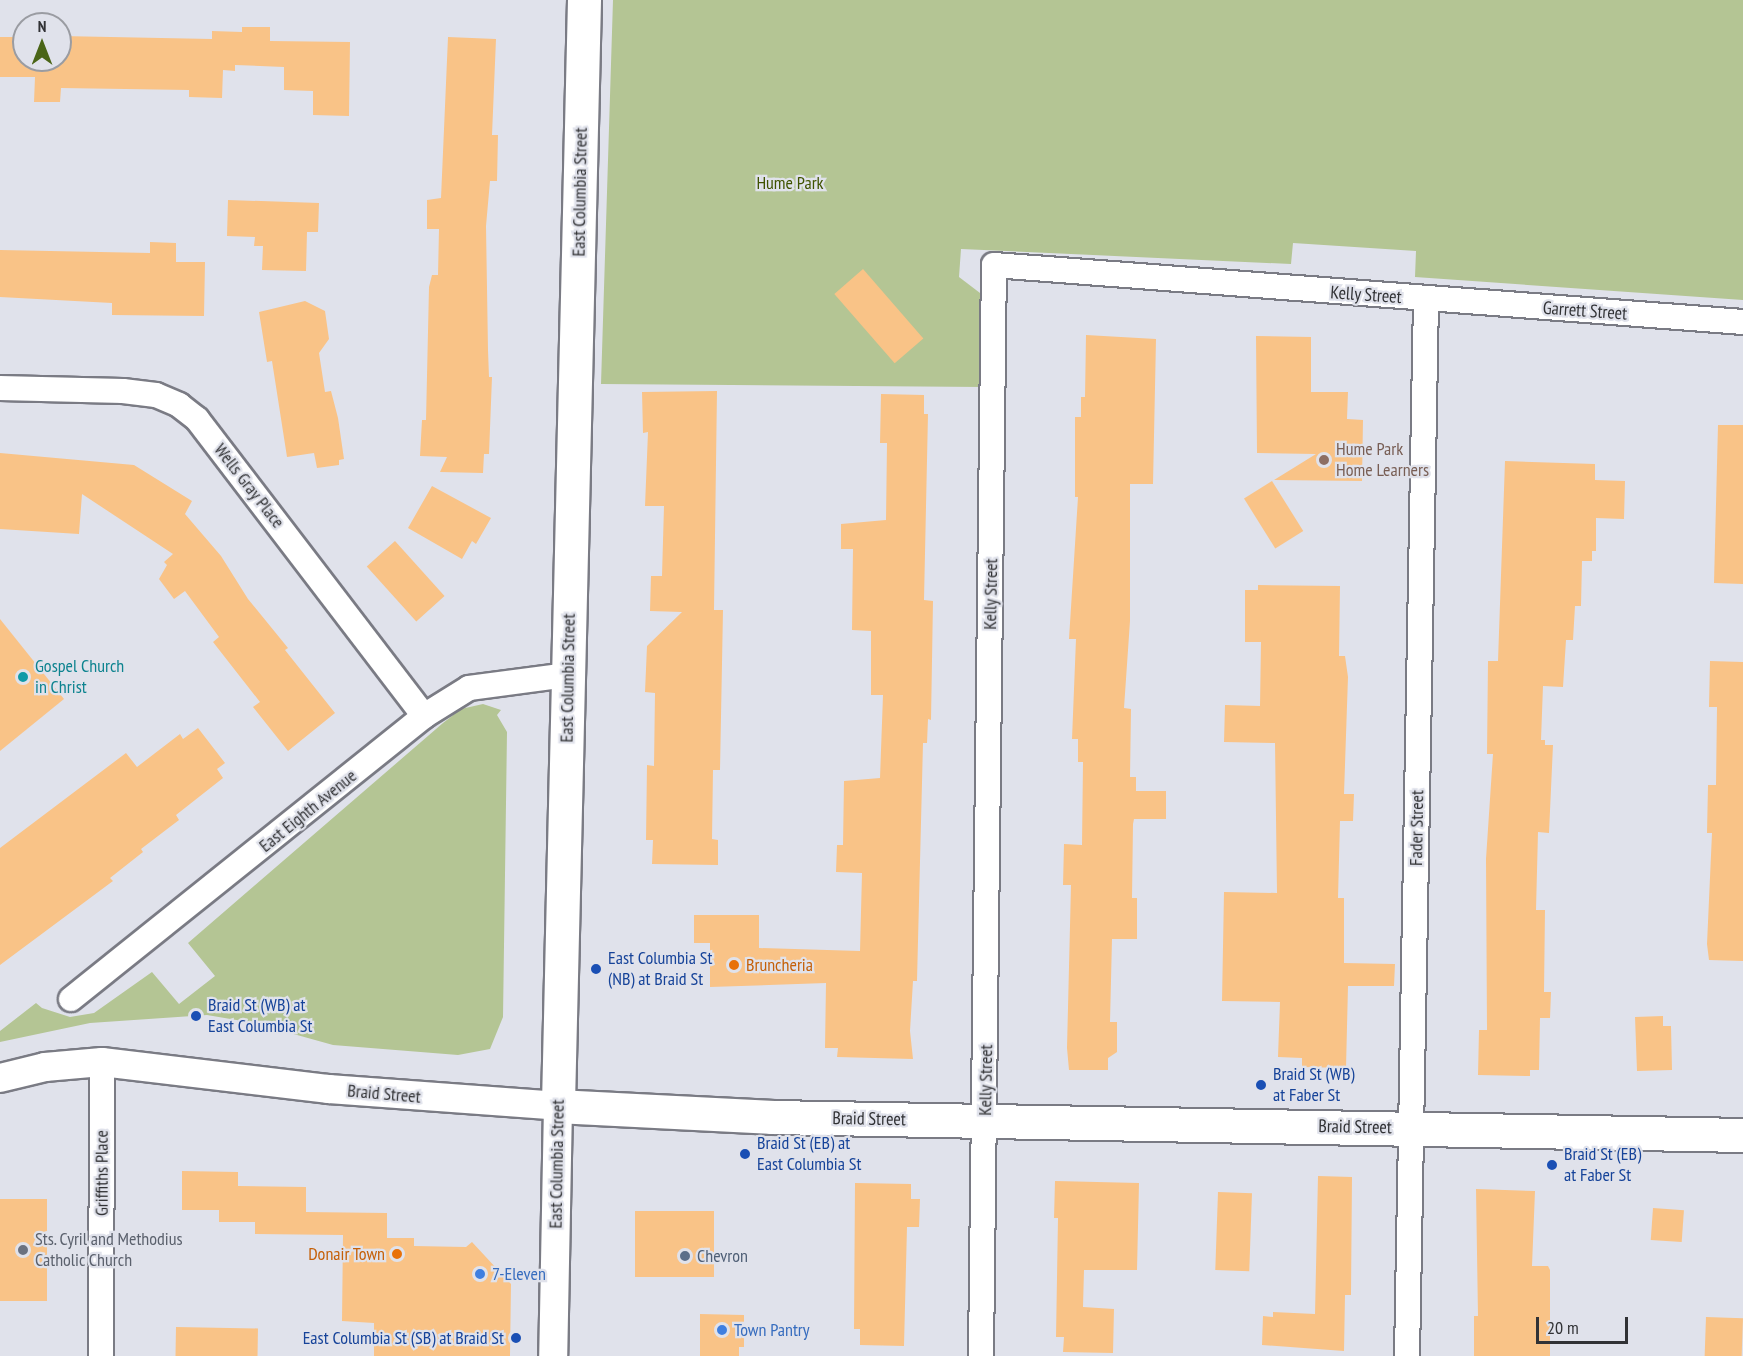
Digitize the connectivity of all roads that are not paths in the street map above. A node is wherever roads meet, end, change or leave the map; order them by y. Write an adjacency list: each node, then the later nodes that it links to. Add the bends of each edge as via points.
1 (584, 0): 5 (main road, East Columbia Street)
2 (1426, 299): 3 (street, Garrett Street); 11 (street, Kelly Street, via 994,266); 12 (street, Fader Street)
3 (1743, 322)
4 (0, 388): 6 (street, Wells Gray Place, via 123,391 156,395 179,405 197,419)
5 (568, 675): 6 (street, East Eighth Avenue, via 469,688); 10 (main road, East Columbia Street)
6 (424, 716): 7 (street, East Eighth Avenue)
7 (71, 999)
8 (102, 1062): 9 (street, Braid Street, via 45,1067); 10 (street, Braid Street, via 328,1089); 14 (street, Griffiths Place)
9 (0, 1078)
10 (558, 1106): 11 (main road, Braid Street, via 772,1118); 15 (street, East Columbia Street)
11 (985, 1121): 12 (main road, Braid Street); 16 (street, Kelly Street)
12 (1411, 1128): 13 (main road, Braid Street); 17 (street, Fader Street)
13 (1743, 1135)
14 (101, 1356)
15 (554, 1356)
16 (981, 1356)
17 (1407, 1356)

